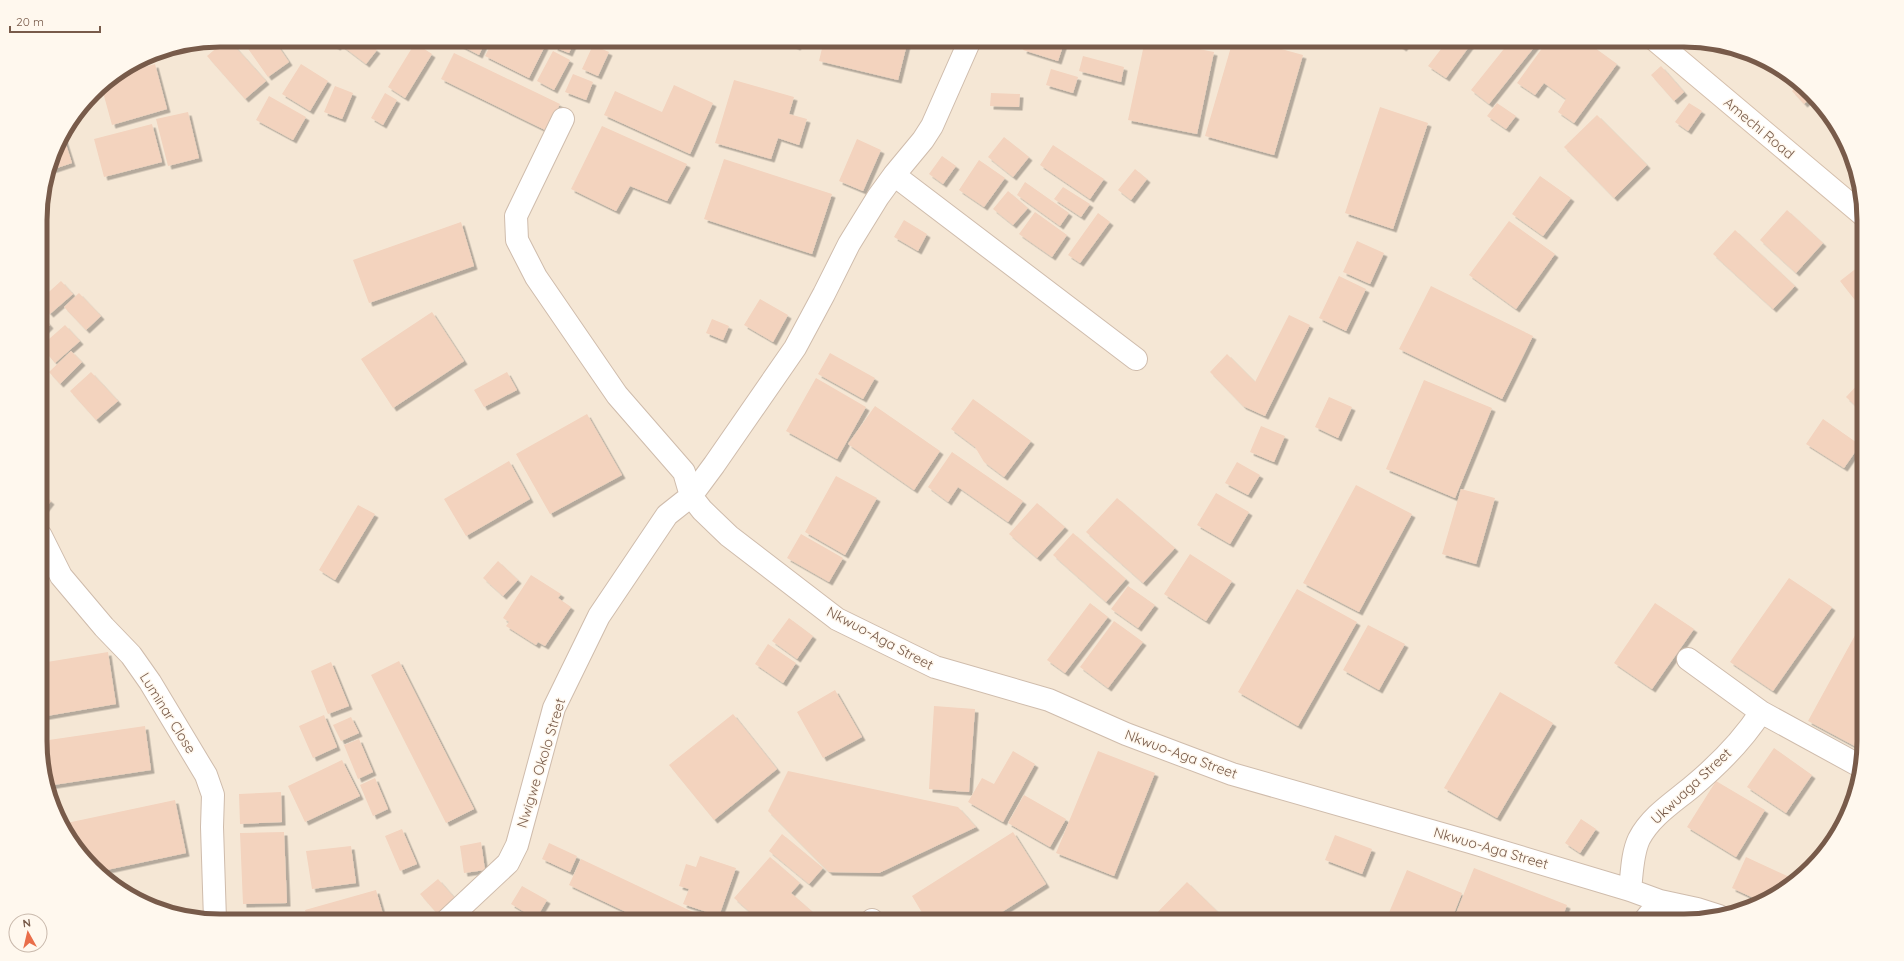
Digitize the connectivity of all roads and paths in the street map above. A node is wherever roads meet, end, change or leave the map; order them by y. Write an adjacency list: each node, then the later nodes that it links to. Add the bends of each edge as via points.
1 (967, 47): 4 (street, Nwigwe Okolo Street, via 932,126)
2 (1663, 47): 5 (street, Amechi Road)
3 (563, 119): 7 (street, via 516,216 517,240 536,277 617,395 684,472)
4 (894, 175): 6 (street); 7 (street, Nwigwe Okolo Street, via 849,244 795,348)
5 (1857, 211)
6 (1136, 359)
7 (691, 496): 12 (street, Nkwuo-Aga Street, via 729,536 837,619 934,667 1049,700 1126,734 1232,774); 16 (street, Nwigwe Okolo Street, via 667,515 599,616 554,708 517,845 508,863)
8 (47, 548): 15 (street, Luminar Close, via 61,576 104,627 131,654 206,775 213,795)
9 (1688, 659): 10 (street)
10 (1761, 712): 11 (street); 12 (street, Ukwuaga Street, via 1749,730 1718,763 1652,820 1639,840)
11 (1856, 764)
12 (1630, 890): 13 (street, Nkwuo-Aga Street)
13 (1660, 901): 14 (street, Nkwuo-Aga Street); 17 (street)
14 (1708, 913)
15 (215, 914)
16 (453, 914)
17 (1650, 914)

